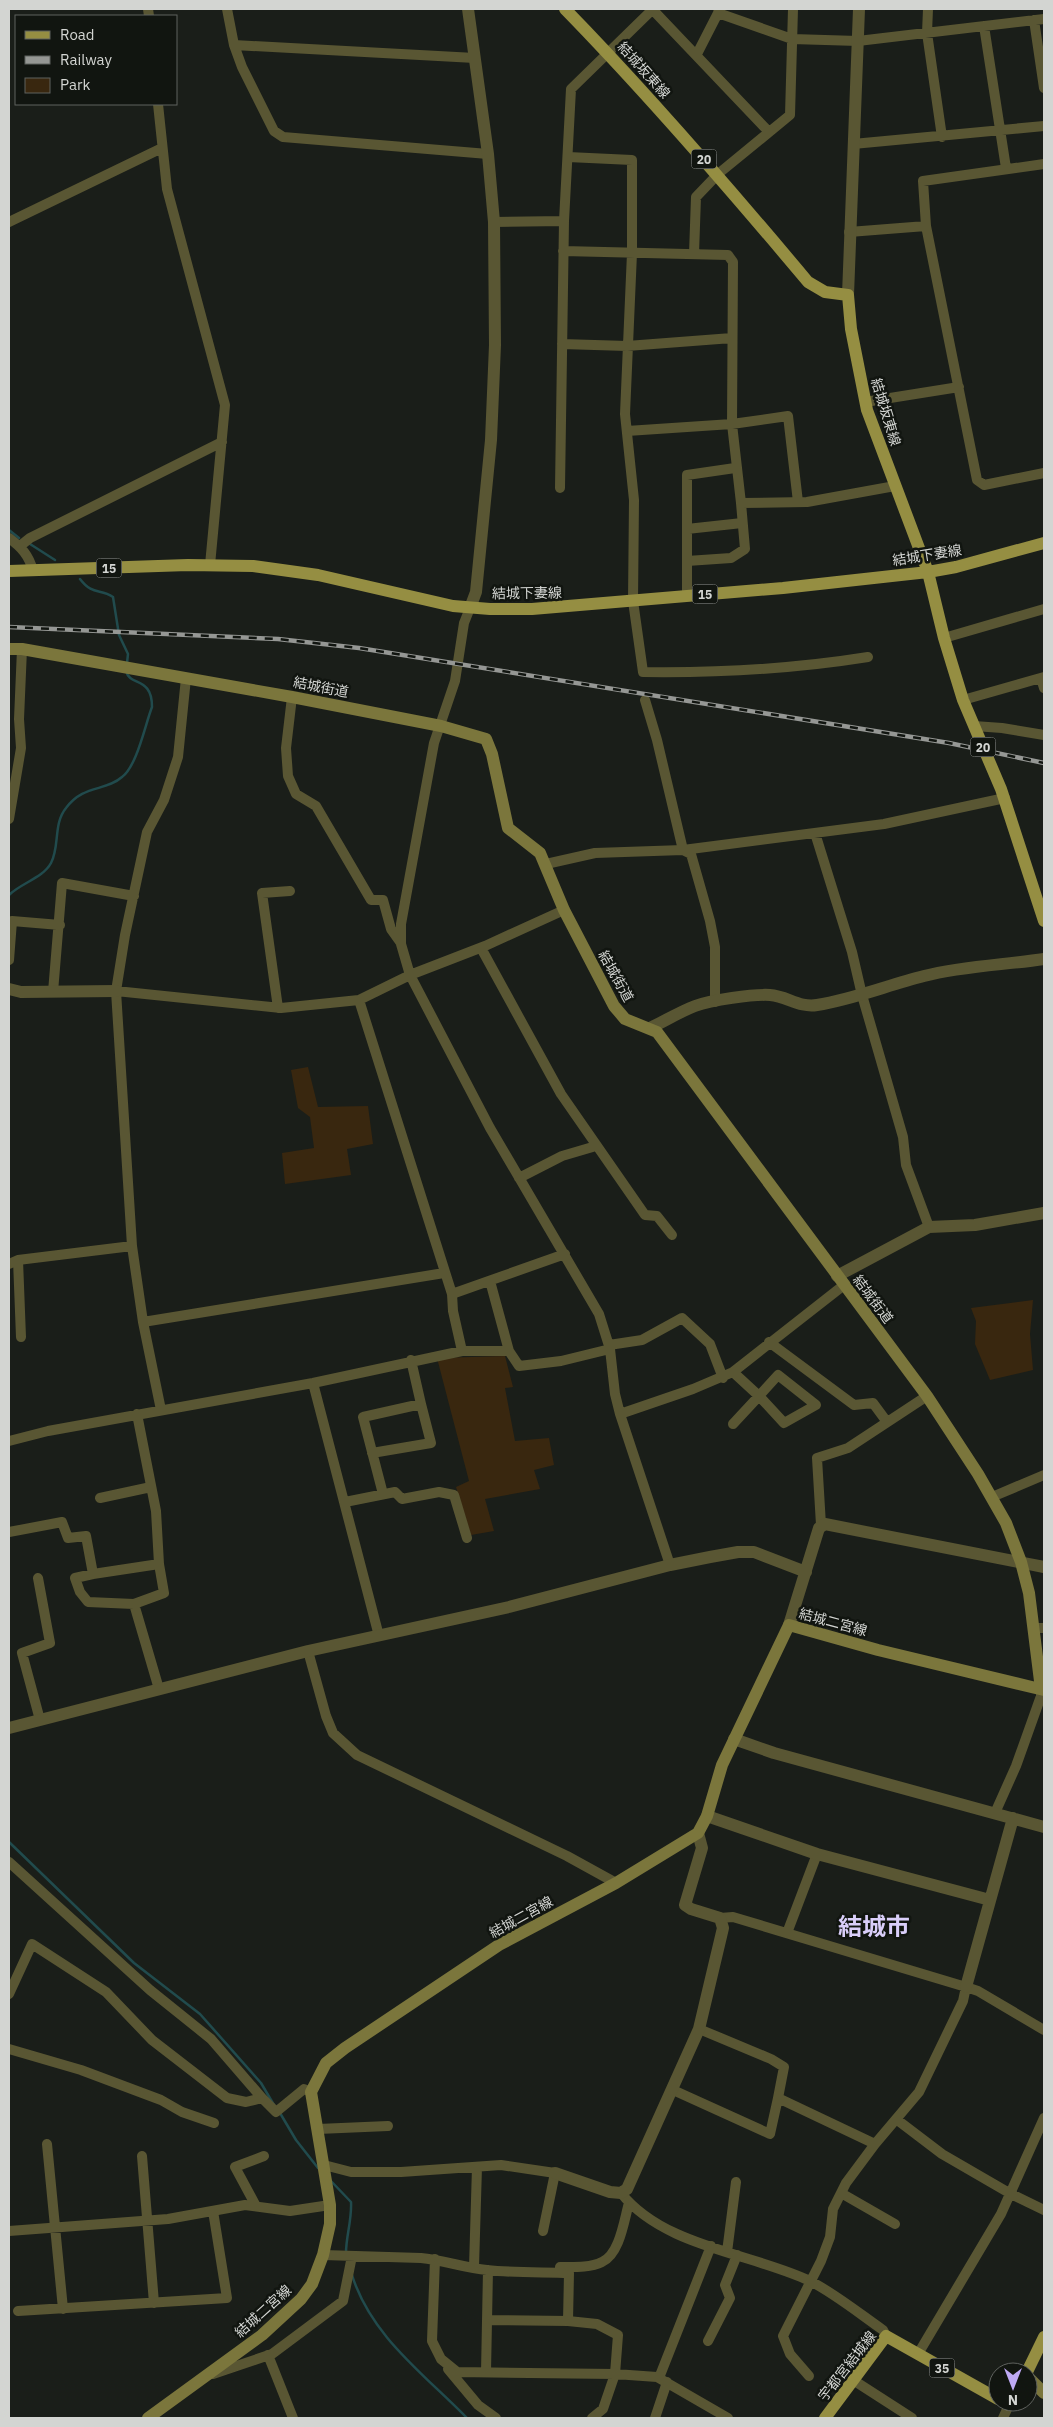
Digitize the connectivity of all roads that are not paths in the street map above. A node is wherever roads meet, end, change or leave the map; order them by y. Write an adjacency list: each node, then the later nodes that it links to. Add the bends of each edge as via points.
1 (227, 9): 14 (street)
2 (468, 9): 17 (street)
3 (565, 9): 15 (main road, 結城坂東線 / 20)
4 (652, 9): 15 (street); 16 (street)
5 (793, 9): 12 (street)
6 (859, 9): 13 (street)
7 (928, 9): 11 (street)
8 (718, 11): 12 (street); 16 (street)
9 (1039, 20): 10 (street); 18 (street)
10 (984, 26): 11 (street); 22 (street)
11 (927, 33): 13 (street); 23 (street)
12 (792, 40): 13 (street); 21 (street, via 790,115)
13 (858, 41): 24 (street)
14 (234, 45): 17 (street); 26 (street, via 274,132 283,137)
15 (607, 52): 27 (street, via 571,89); 30 (main road, 結城坂東線 / 20)
16 (697, 54): 21 (street)
17 (475, 58): 26 (street)
18 (1044, 88)
19 (158, 105): 25 (street)
20 (1044, 126): 22 (street)
21 (769, 132): 30 (street)
22 (1000, 132): 23 (street); 29 (street)
23 (942, 137): 24 (street)
24 (853, 144): 35 (street)
25 (162, 148): 32 (street); 47 (street, via 167,188 225,405)
26 (488, 154): 33 (street)
27 (568, 157): 31 (street); 37 (street, via 632,160)
28 (1044, 164): 29 (street)
29 (1006, 168): 34 (street, via 923,181)
30 (718, 174): 38 (street, via 696,197); 39 (main road, 結城坂東線 / 20, via 808,282 825,292)
31 (564, 221): 33 (street); 36 (street)
32 (9, 222)
33 (494, 222): 66 (street, via 495,345 491,440 476,592)
34 (926, 226): 35 (street); 43 (street)
35 (849, 232): 39 (street)
36 (563, 251): 37 (street); 41 (street)
37 (632, 252): 38 (street); 42 (street)
38 (694, 254): 40 (street, via 728,255 734,262)
39 (848, 295): 44 (main road, 結城坂東線 / 20)
40 (732, 338): 42 (street); 45 (street)
41 (562, 344): 42 (street); 51 (street)
42 (627, 346): 46 (street, via 624,414)
43 (959, 387): 44 (street); 49 (street, via 977,480 984,484)
44 (865, 402): 50 (main road, 結城坂東線 / 20)
45 (732, 424): 46 (street); 48 (street); 52 (street, via 788,416)
46 (627, 431): 65 (street, via 634,500)
47 (222, 442): 58 (street, via 30,538); 60 (street)
48 (735, 468): 53 (street); 55 (street, via 686,474)
49 (1044, 473)
50 (895, 486): 52 (street); 63 (main road, 結城坂東線 / 20)
51 (560, 488)
52 (798, 502): 53 (street)
53 (741, 504): 54 (street)
54 (742, 523): 55 (street); 59 (street, via 745,548 731,558)
55 (687, 529): 59 (street)
56 (9, 538): 58 (street)
57 (1044, 543): 63 (main road, 結城下妻線 / 15)
58 (20, 546): 61 (street, via 30,559)
59 (687, 561): 64 (street)
60 (210, 565): 61 (main road, 結城下妻線 / 15); 66 (main road, 結城下妻線 / 15, via 285,569)
61 (33, 570): 62 (main road, 結城下妻線 / 15)
62 (9, 572)
63 (928, 572): 64 (main road, 結城下妻線 / 15); 68 (main road, 結城坂東線 / 20)
64 (687, 596): 65 (main road, 結城下妻線 / 15)
65 (633, 601): 66 (main road, 結城下妻線 / 15, via 532,609); 71 (street, via 643,672 721,673 818,665)
66 (470, 608): 77 (street, via 464,622 459,664)
67 (1044, 609): 68 (street)
68 (944, 638): 76 (main road, 結城坂東線 / 20)
69 (9, 649): 70 (main road, 結城街道)
70 (22, 650): 72 (main road, 結城街道); 81 (street, via 18,719 21,748)
71 (868, 657)
72 (186, 678): 74 (main road, 結城街道); 87 (street, via 178,757 164,800 147,832)
73 (1043, 681): 76 (street)
74 (292, 697): 77 (main road, 結城街道); 91 (street, via 286,748 288,776 296,794 316,806 371,900 383,900 391,929)
75 (645, 700): 84 (street)
76 (963, 700): 78 (main road, 結城坂東線 / 20)
77 (441, 726): 85 (main road, 結城街道, via 486,739 508,828 534,846); 91 (street, via 434,743 412,862 401,924)
78 (974, 726): 79 (street); 80 (main road, 結城坂東線 / 20)
79 (1044, 735)
80 (1005, 798): 83 (street, via 939,814); 89 (main road, 結城坂東線 / 20)
81 (10, 808): 82 (street)
82 (9, 819)
83 (815, 833): 84 (street); 99 (street, via 840,909)
84 (683, 850): 85 (street, via 595,854); 101 (street, via 691,854 710,920 715,946)
85 (546, 864): 88 (main road, 結城街道)
86 (290, 891): 102 (street, via 262,893)
87 (134, 896): 90 (street, via 62,883); 97 (street)
88 (564, 910): 92 (street); 103 (main road, 結城街道, via 622,1016)
89 (1044, 921)
90 (60, 925): 94 (street, via 12,921); 98 (street)
91 (401, 944): 95 (street)
92 (481, 948): 95 (street); 104 (street, via 561,1094)
93 (1044, 959): 99 (street, via 964,968 924,976)
94 (9, 960)
95 (410, 975): 100 (street); 105 (street)
96 (9, 989): 98 (street)
97 (116, 991): 98 (street); 102 (street); 109 (street)
98 (53, 992)
99 (862, 995): 101 (street, via 815,1005 799,1005 772,995); 107 (street, via 903,1137 906,1164)
100 (360, 1000): 102 (street); 112 (street)
101 (715, 1002): 103 (street, via 695,1006)
102 (278, 1008)
103 (650, 1028): 114 (main road, 結城街道, via 657,1032)
104 (596, 1146): 105 (street, via 562,1156); 108 (street, via 646,1215 657,1216)
105 (519, 1178): 110 (street)
106 (1044, 1212): 107 (street, via 975,1225)
107 (930, 1227): 114 (street)
108 (672, 1236)
109 (132, 1246): 111 (street); 116 (street)
110 (565, 1254): 113 (street); 119 (street, via 599,1314)
111 (13, 1262): 117 (street)
112 (444, 1273): 115 (street); 116 (street)
113 (490, 1281): 115 (street); 121 (street)
114 (840, 1281): 118 (street); 127 (main road, 結城街道)
115 (452, 1294): 120 (street, via 452,1311)
116 (143, 1322): 129 (street)
117 (21, 1337)
118 (769, 1342): 123 (street, via 759,1354); 132 (street, via 854,1405 873,1403)
119 (609, 1347): 121 (street, via 561,1361 519,1366); 124 (street, via 642,1340 682,1318 710,1344); 131 (street)
120 (462, 1351): 121 (street); 122 (street)
121 (510, 1351)
122 (411, 1360): 125 (street); 128 (street)
123 (733, 1372): 124 (street); 126 (street)
124 (723, 1378): 131 (street)
125 (313, 1382): 129 (street); 141 (street)
126 (759, 1396): 126 (street, via 784,1423 816,1405 778,1375); 133 (street)
127 (927, 1396): 132 (street); 139 (main road, 結城街道)
128 (421, 1404): 135 (street, via 363,1417); 135 (street, via 431,1443)
129 (160, 1410): 130 (street)
130 (137, 1414): 134 (street); 137 (street)
131 (620, 1414): 147 (street)
132 (887, 1422): 142 (street, via 848,1448 817,1458)
133 (733, 1424)
134 (9, 1438)
135 (372, 1453): 138 (street)
136 (1044, 1475): 139 (street)
137 (151, 1487): 140 (street); 146 (street, via 159,1538)
138 (383, 1494): 141 (street); 144 (street, via 394,1492 402,1499 439,1492 454,1495)
139 (992, 1497): 145 (main road, 結城街道)
140 (100, 1498)
141 (345, 1502): 155 (street)
142 (821, 1526): 145 (street, via 825,1524); 149 (street)
143 (9, 1532): 150 (street, via 62,1522 68,1538 86,1536)
144 (467, 1538)
145 (1021, 1562): 148 (street); 154 (main road, 結城街道)
146 (159, 1564): 150 (street); 152 (street, via 164,1593)
147 (670, 1565): 149 (street, via 746,1551); 155 (street, via 510,1607)
148 (1044, 1567)
149 (806, 1572): 153 (street)
150 (93, 1574): 152 (street, via 75,1578 88,1602)
151 (38, 1578): 159 (street, via 50,1643 22,1653)
152 (134, 1604): 157 (street)
153 (789, 1625): 158 (main road, 結城二宮線); 161 (main road, 結城二宮線)
154 (1039, 1628): 158 (main road, 結城街道)
155 (379, 1636): 156 (street)
156 (308, 1651): 157 (street); 169 (street, via 333,1733 357,1755)
157 (159, 1689): 159 (street)
158 (1042, 1689): 162 (street, via 1016,1766)
159 (40, 1720): 160 (street)
160 (9, 1728)
161 (734, 1739): 162 (street, via 774,1753); 163 (main road, 結城二宮線, via 722,1765)
162 (995, 1813): 164 (street)
163 (707, 1816): 166 (main road, 結城二宮線); 167 (street)
164 (1013, 1818): 165 (street); 170 (street)
165 (1044, 1827)
166 (698, 1832): 169 (main road, 結城二宮線); 171 (street, via 702,1848 685,1905 691,1910)
167 (817, 1854): 170 (street); 172 (street)
168 (9, 1862): 180 (street, via 150,1990 211,2039)
169 (616, 1883): 179 (main road, 結城二宮線, via 499,1945 345,2048 326,2064)
170 (990, 1900): 173 (street)
171 (720, 1918): 172 (street, via 733,1917); 175 (street, via 722,1938)
172 (787, 1933): 173 (street)
173 (966, 1987): 176 (street); 183 (street, via 963,2001 919,2092)
174 (9, 1994): 180 (street, via 32,1944 106,1992 152,2040 227,2098 246,2102)
175 (699, 2029): 178 (street); 181 (street, via 784,2067)
176 (1044, 2030)
177 (9, 2049): 184 (street, via 81,2070)
178 (672, 2090): 181 (street, via 770,2134); 197 (street)
179 (311, 2092): 180 (street, via 304,2089 276,2112); 186 (main road, 結城二宮線)
180 (262, 2098)
181 (778, 2098): 188 (street)
182 (1044, 2118): 196 (street)
183 (896, 2119): 188 (street); 196 (street, via 942,2154)
184 (214, 2123)
185 (388, 2126): 186 (street)
186 (318, 2129): 191 (main road, 結城二宮線)
187 (47, 2144): 204 (street)
188 (875, 2144): 195 (street)
189 (142, 2156): 202 (street)
190 (264, 2156): 199 (street, via 235,2167)
191 (324, 2165): 192 (street, via 351,2172 426,2172); 198 (main road, 結城二宮線)
192 (477, 2167): 193 (street, via 501,2165); 212 (street)
193 (555, 2173): 197 (street); 206 (street)
194 (736, 2182): 208 (street)
195 (841, 2194): 203 (street); 215 (street, via 833,2210 827,2245)
196 (1011, 2194): 200 (street); 224 (street, via 958,2291)
197 (625, 2198): 207 (street, via 664,2228); 214 (street, via 614,2250 603,2262 581,2267 557,2267)
198 (330, 2205): 199 (street, via 290,2211); 209 (main road, 結城二宮線, via 330,2224)
199 (256, 2206): 201 (street)
200 (1044, 2210)
201 (213, 2211): 202 (street); 216 (street, via 227,2298)
202 (148, 2221): 204 (street); 216 (street)
203 (895, 2224)
204 (55, 2228): 205 (street); 217 (street)
205 (9, 2231)
206 (543, 2231)
207 (711, 2246): 208 (street); 232 (street)
208 (732, 2253): 215 (street); 223 (street, via 725,2285 730,2298)
209 (323, 2255): 210 (street); 231 (main road, 結城二宮線, via 312,2284 301,2299 262,2336)
210 (352, 2256): 211 (street); 225 (street, via 343,2301)
211 (435, 2260): 212 (street); 226 (street, via 432,2341)
212 (474, 2267): 213 (street)
213 (488, 2270): 214 (street); 219 (street)
214 (554, 2272): 220 (street, via 569,2273)
215 (810, 2282): 221 (street, via 883,2330); 230 (street, via 783,2336 790,2354)
216 (154, 2303): 217 (street)
217 (63, 2309): 218 (street)
218 (18, 2311)
219 (487, 2320): 220 (street); 228 (street)
220 (568, 2321): 229 (street, via 597,2324 618,2335)
221 (886, 2336): 224 (main road, 宇都宮結城線 / 35); 233 (main road, 宇都宮結城線)
222 (1044, 2337): 227 (main road)
223 (708, 2341)
224 (918, 2354): 234 (main road, 宇都宮結城線 / 35)
225 (268, 2355): 231 (street); 236 (street)
226 (441, 2359): 228 (street, via 457,2372); 237 (street, via 478,2405)
227 (1031, 2362)
228 (486, 2372): 229 (street)
229 (614, 2374): 232 (street); 238 (street, via 603,2409)
230 (809, 2376)
231 (205, 2377): 235 (main road, 結城二宮線)
232 (663, 2380): 239 (street); 240 (street)
233 (853, 2380): 241 (main road, 宇都宮結城線); 242 (street)
234 (988, 2393)
235 (148, 2418)
236 (293, 2418)
237 (496, 2418)
238 (592, 2418)
239 (655, 2418)
240 (728, 2418)
241 (826, 2418)
242 (912, 2418)

